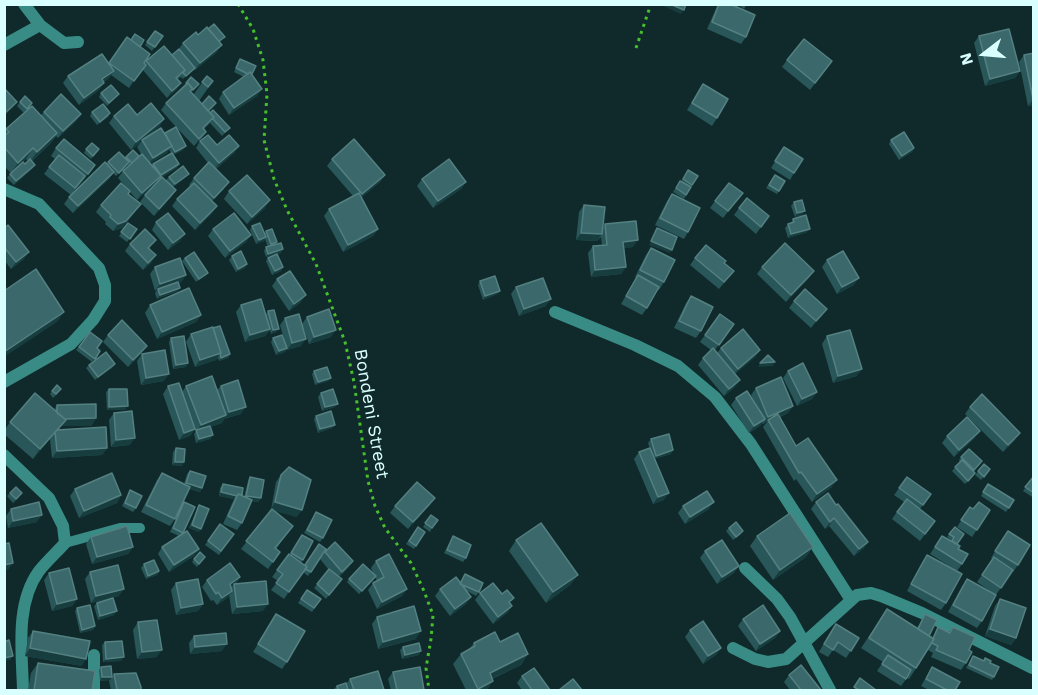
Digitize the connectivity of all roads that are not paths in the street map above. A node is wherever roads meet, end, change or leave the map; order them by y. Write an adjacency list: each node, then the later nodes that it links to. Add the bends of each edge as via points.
1 (24, 4): 2 (street)
2 (40, 26): 3 (street, via 64,43); 4 (street)
3 (78, 42)
4 (4, 45)
5 (4, 189): 7 (street, via 39,204 99,268 105,301 70,344)
6 (555, 312): 12 (street, via 678,366 715,397 752,444)
7 (4, 382)
8 (4, 454): 10 (street, via 50,498 63,526)
9 (140, 528): 10 (lane, via 120,528)
10 (65, 543): 17 (street, via 39,571 26,594 22,624)
11 (745, 568): 13 (street, via 777,599)
12 (851, 600): 13 (street); 16 (street, via 861,593 881,596 922,612)
13 (803, 644): 14 (street, via 786,659 768,662); 19 (street)
14 (733, 648)
15 (94, 655): 18 (street)
16 (1032, 668)
17 (23, 690)
18 (94, 690)
19 (830, 690)

